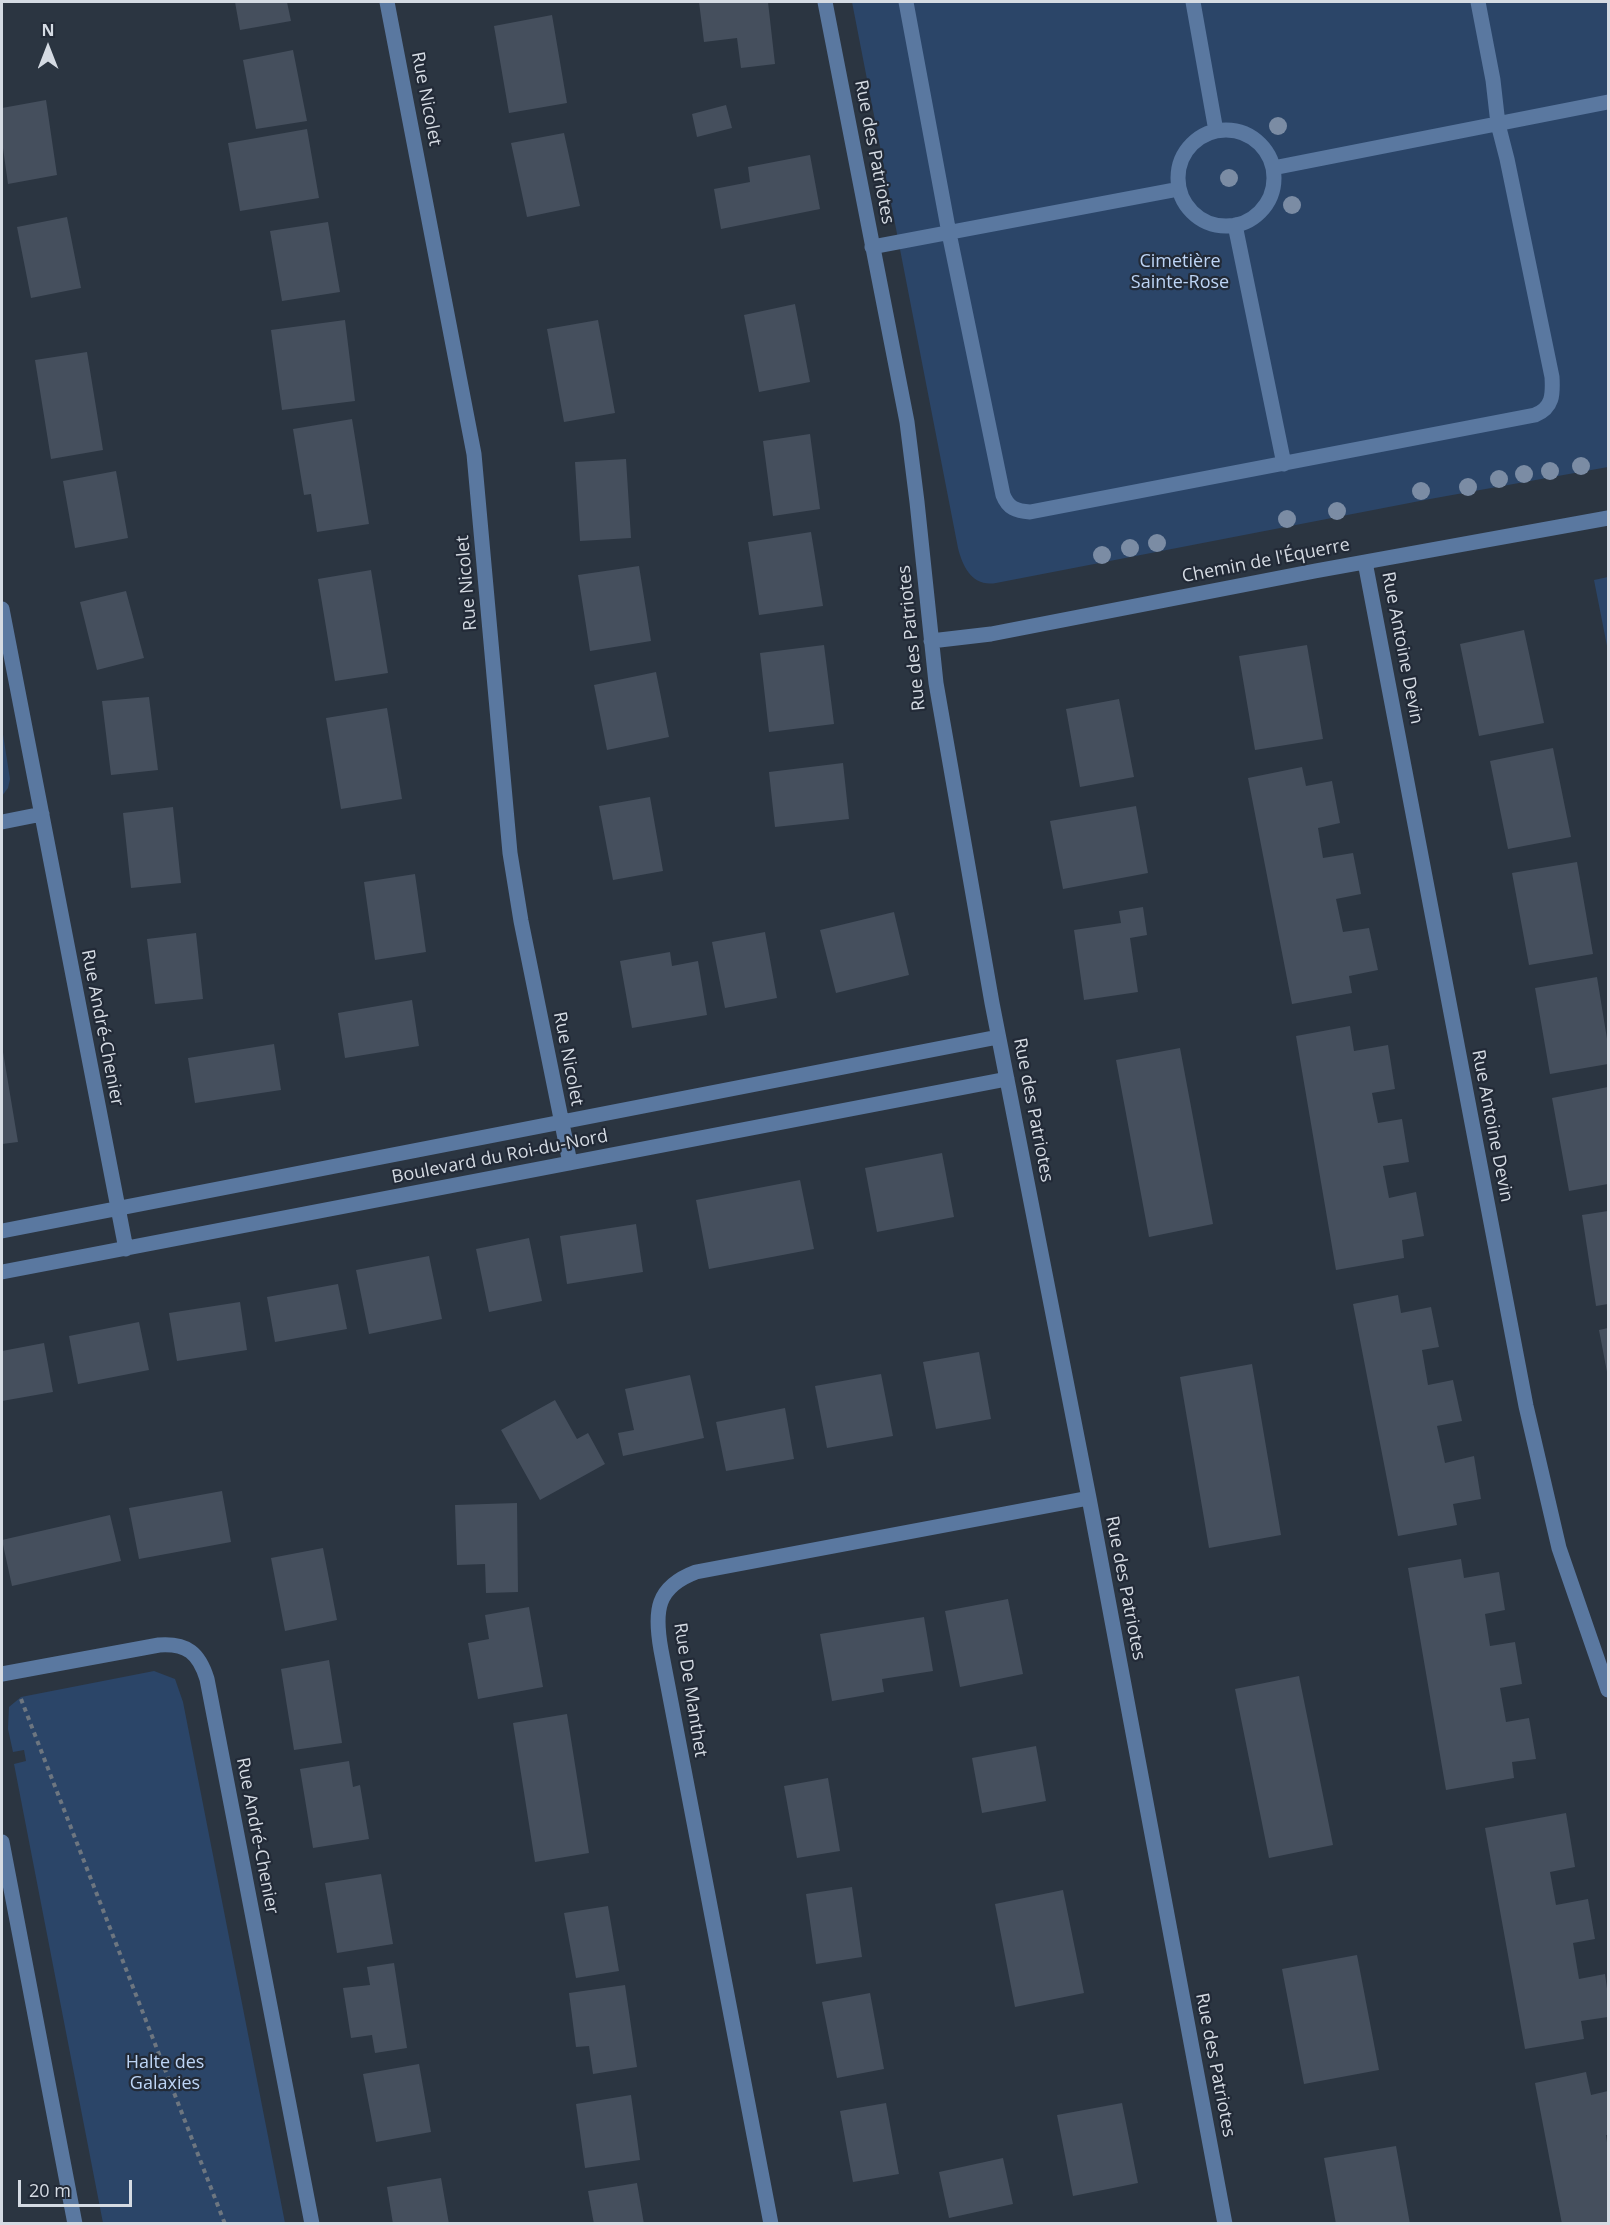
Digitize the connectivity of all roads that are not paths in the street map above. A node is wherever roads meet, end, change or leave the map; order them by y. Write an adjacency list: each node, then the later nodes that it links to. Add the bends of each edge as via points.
1 (387, 2): 23 (street, Rue Nicolet, via 474,454 510,853)
2 (825, 2): 13 (street, Rue des Patriotes)
3 (906, 2): 12 (street)
4 (1193, 2): 8 (street)
5 (1478, 2): 7 (street)
6 (1608, 102): 7 (street)
7 (1498, 124): 9 (street); 14 (street, via 1552,377 1548,406 1535,415)
8 (1216, 131): 9 (street, via 1237,131 1254,138); 10 (street, via 1195,141 1184,154 1178,171)
9 (1274, 168): 11 (street, via 1272,194 1263,209)
10 (1179, 189): 11 (street, via 1186,205 1199,217 1215,225); 12 (street)
11 (1235, 225): 14 (street)
12 (949, 232): 13 (street); 14 (street, via 1008,506 1021,511 1044,510)
13 (872, 247): 18 (street, Rue des Patriotes, via 912,460)
14 (1284, 464)
15 (1608, 518): 16 (street, Chemin de l'Équerre)
16 (1365, 562): 18 (street, Chemin de l'Équerre, via 991,634); 31 (street, Rue Antoine Devin, via 1529,1422 1559,1548)
17 (2, 609): 19 (street, Rue André-Chenier)
18 (931, 641): 21 (street, Rue des Patriotes)
19 (42, 814): 20 (street); 25 (street, Rue André-Chenier)
20 (2, 822)
21 (998, 1037): 22 (street, Rue des Patriotes); 23 (street, Boulevard du Roi-du-Nord)
22 (1007, 1079): 24 (street, Boulevard du Roi-du-Nord); 29 (street, Rue des Patriotes)
23 (561, 1123): 24 (street, Rue Nicolet); 25 (street, Boulevard du Roi-du-Nord)
24 (570, 1163): 27 (street, Boulevard du Roi-du-Nord)
25 (117, 1209): 26 (street, Boulevard du Roi-du-Nord); 27 (street, Rue André-Chenier)
26 (2, 1231)
27 (126, 1249): 28 (street, Boulevard du Roi-du-Nord)
28 (2, 1272)
29 (1089, 1498): 35 (street, Rue De Manthet, via 696,1572 675,1582 664,1595 658,1613 660,1643); 36 (street, Rue des Patriotes)
30 (2, 1674): 34 (street, Rue André-Chenier, via 159,1645 178,1645 198,1657 207,1679)
31 (1608, 1690)
32 (2, 1842): 33 (street)
33 (75, 2223)
34 (312, 2223)
35 (771, 2223)
36 (1225, 2223)

